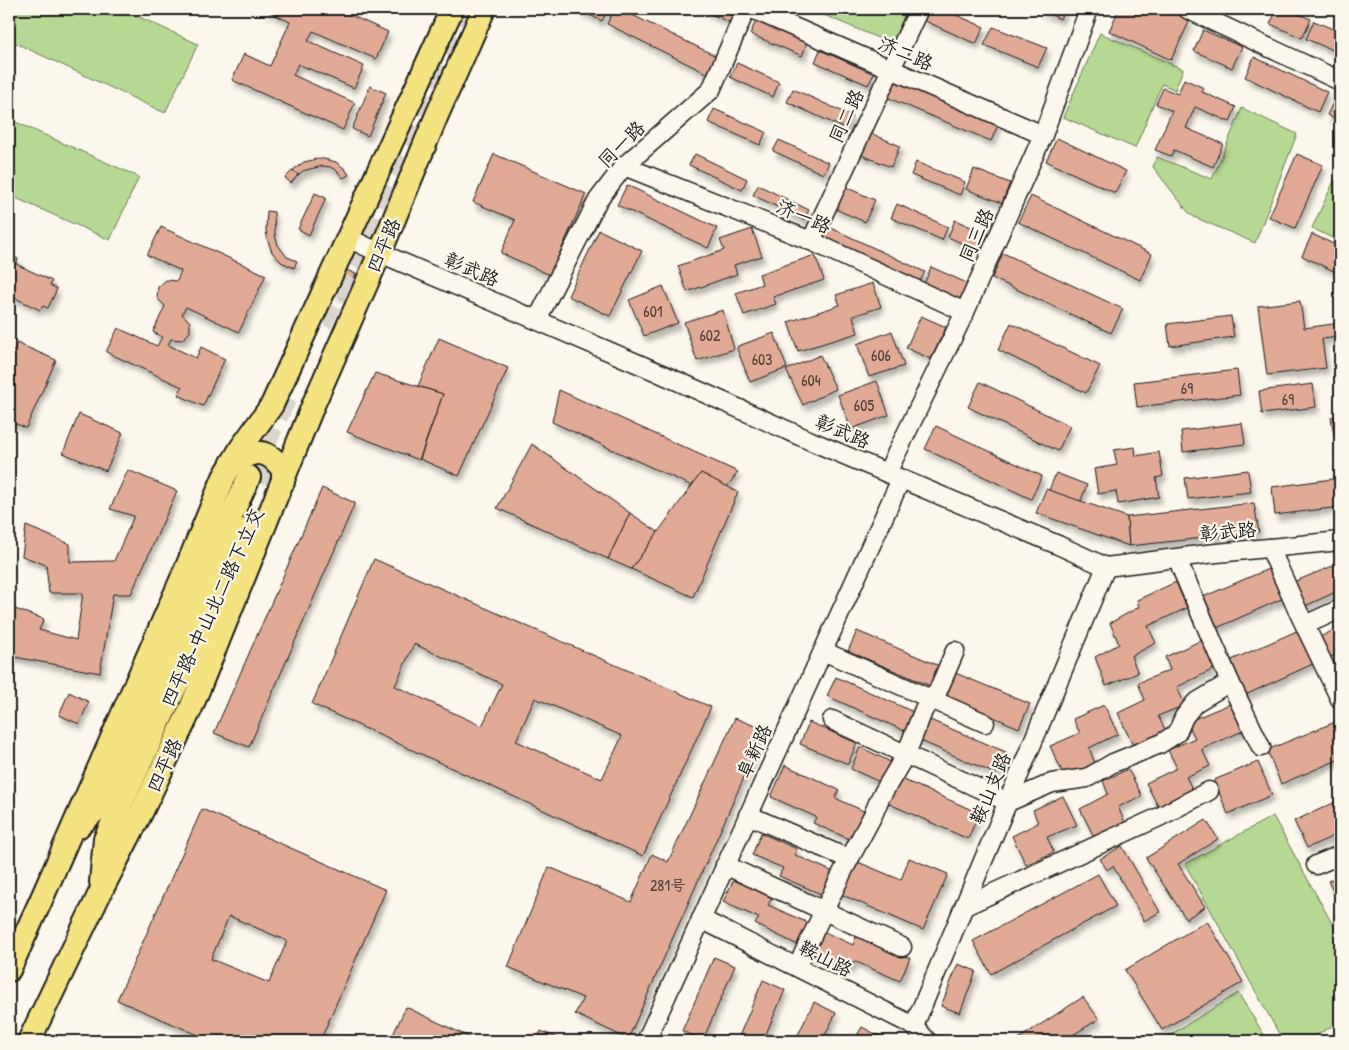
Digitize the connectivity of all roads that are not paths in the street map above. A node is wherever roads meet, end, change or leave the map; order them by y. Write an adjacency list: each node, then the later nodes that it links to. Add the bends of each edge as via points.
1 (452, 9): 12 (main road, 四平路)
2 (484, 9): 14 (main road, 四平路)
3 (746, 9): 11 (street, 同一路, via 711,90)
4 (752, 9): 8 (street, 济二路)
5 (919, 9): 8 (street, 同二路)
6 (1090, 9): 10 (street, 同三路)
7 (1187, 9): 9 (street)
8 (892, 70): 10 (street, 济二路); 13 (street, 同二路)
9 (1340, 80)
10 (1043, 135): 15 (street, 同三路)
11 (624, 166): 13 (street, 济一路); 16 (street, 同一路, via 598,200)
12 (348, 238): 14 (street, 彰武路); 18 (main road, 四平路, via 272,405)
13 (810, 241): 15 (street, 济一路)
14 (380, 254): 16 (street, 彰武路); 18 (main road, 四平路, via 314,403)
15 (965, 312): 17 (street, 同三路)
16 (537, 320): 17 (street, 彰武路)
17 (894, 476): 21 (street, 彰武路); 25 (street, 阜新路)
18 (258, 477): 46 (main road, 四平路-中山北二路下立交, via 178,632 100,805 69,836); 48 (main road, 四平路-中山北二路下立交, via 105,839 99,895)
19 (1340, 541): 20 (street, 彰武路)
20 (1270, 548): 21 (street, 彰武路); 24 (street)
21 (1106, 567): 35 (street, 鞍山支路)
22 (1181, 568): 27 (street)
23 (1340, 610): 24 (street)
24 (1304, 625): 29 (street)
25 (823, 650): 28 (street); 36 (street, 阜新路)
26 (955, 650): 28 (street)
27 (1230, 682): 32 (street); 35 (street, via 1195,703 1177,733 1160,744 1113,763 1087,778 1052,784)
28 (932, 699): 31 (street); 33 (street, via 924,709)
29 (1340, 699)
30 (832, 720): 33 (street)
31 (985, 723)
32 (1261, 747)
33 (906, 754): 35 (street); 38 (street)
34 (1209, 792): 41 (street)
35 (1008, 802): 41 (street, 鞍山支路)
36 (748, 815): 38 (street); 39 (street, 阜新路)
37 (1340, 855): 40 (street)
38 (849, 859): 42 (street)
39 (725, 865): 42 (street); 43 (street, 阜新路)
40 (1316, 865)
41 (965, 906): 47 (street, 鞍山支路)
42 (824, 910): 44 (street); 45 (street)
43 (701, 919): 45 (street, 鞍山路); 49 (street, 阜新路)
44 (902, 946)
45 (797, 967): 47 (street, 鞍山路)
46 (9, 970)
47 (914, 1026): 50 (street, 鞍山路)
48 (29, 1041)
49 (646, 1041)
50 (928, 1041)

